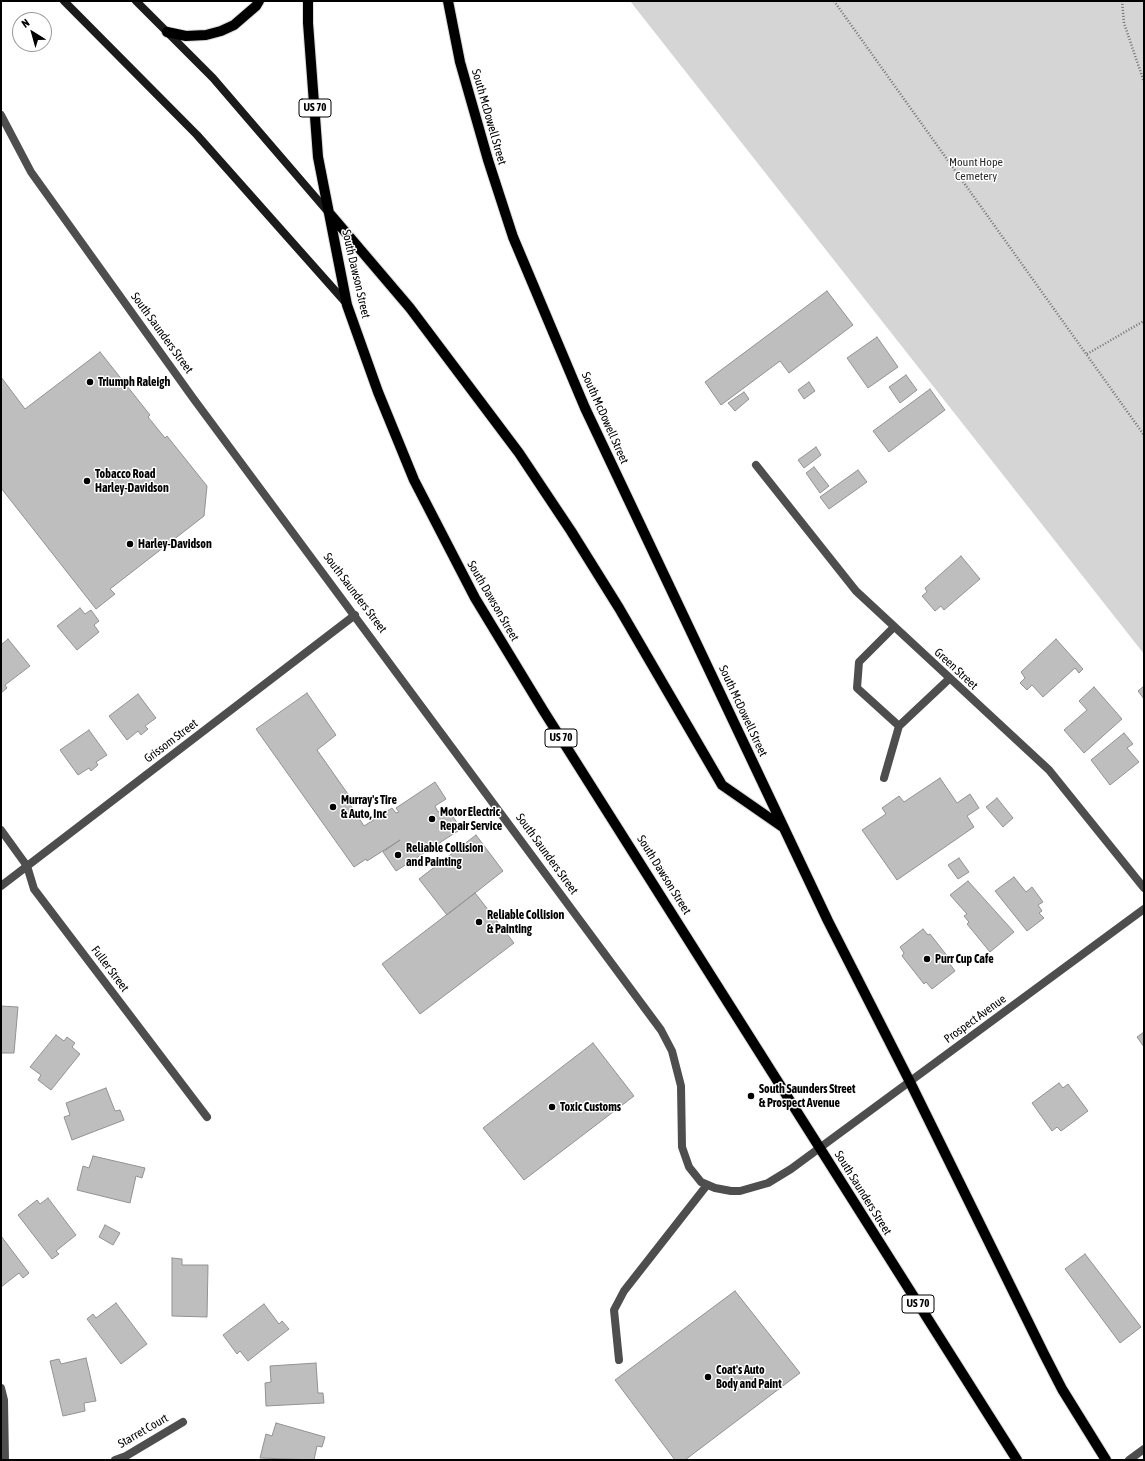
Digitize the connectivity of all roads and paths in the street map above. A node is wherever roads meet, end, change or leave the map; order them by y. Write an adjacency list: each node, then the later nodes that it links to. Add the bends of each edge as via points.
1 (64, 1): 12 (main road, via 197,135)
2 (136, 1): 8 (main road)
3 (259, 1): 8 (main road, via 234,25 221,31 186,36)
4 (308, 1): 11 (main road, South Dawson Street / US 70, via 318,157)
5 (448, 1): 22 (main road, South McDowell Street, via 460,62 513,237 585,408)
6 (834, 1): 14 (path)
7 (1122, 1): 9 (path, via 1124,23)
8 (167, 32): 11 (main road, via 213,78)
9 (1144, 82)
10 (1, 115): 17 (street, South Saunders Street, via 32,172 193,398)
11 (330, 214): 12 (main road, South Dawson Street / US 70); 22 (main road, via 410,308 523,459 619,608 722,785)
12 (347, 305): 30 (main road, South Dawson Street / US 70, via 378,392 414,480 475,598)
13 (1144, 321): 14 (path)
14 (1087, 354): 15 (path)
15 (1144, 434)
16 (756, 465): 18 (street, Green Street, via 856,591)
17 (355, 615): 24 (street, Grissom Street); 31 (street, South Saunders Street, via 661,1030 672,1051 681,1086 680,1133 684,1155 692,1172)
18 (894, 627): 19 (street, Green Street); 20 (street, via 859,662 857,688)
19 (949, 679): 20 (street); 26 (street, Green Street, via 1049,770)
20 (899, 726): 21 (street)
21 (884, 778)
22 (784, 828): 28 (main road, South McDowell Street)
23 (1, 830): 24 (street, Fuller Street)
24 (27, 866): 25 (street, Grissom Street); 29 (street, Fuller Street, via 34,889)
25 (1, 886)
26 (1144, 888)
27 (1144, 909): 28 (street, Prospect Avenue)
28 (910, 1082): 30 (street, Prospect Avenue); 39 (main road, via 1062,1390)
29 (207, 1117)
30 (820, 1149): 31 (street, South Saunders Street, via 780,1176 758,1186 731,1191); 38 (main road, South Saunders Street / US 70)
31 (707, 1185): 32 (street, via 624,1291 614,1310)
32 (619, 1360)
33 (1, 1388): 36 (street, via 4,1400)
34 (183, 1422): 37 (street, Starret Court)
35 (1144, 1449): 40 (street)
36 (5, 1460)
37 (115, 1460)
38 (1017, 1460)
39 (1106, 1460)
40 (1130, 1460)

